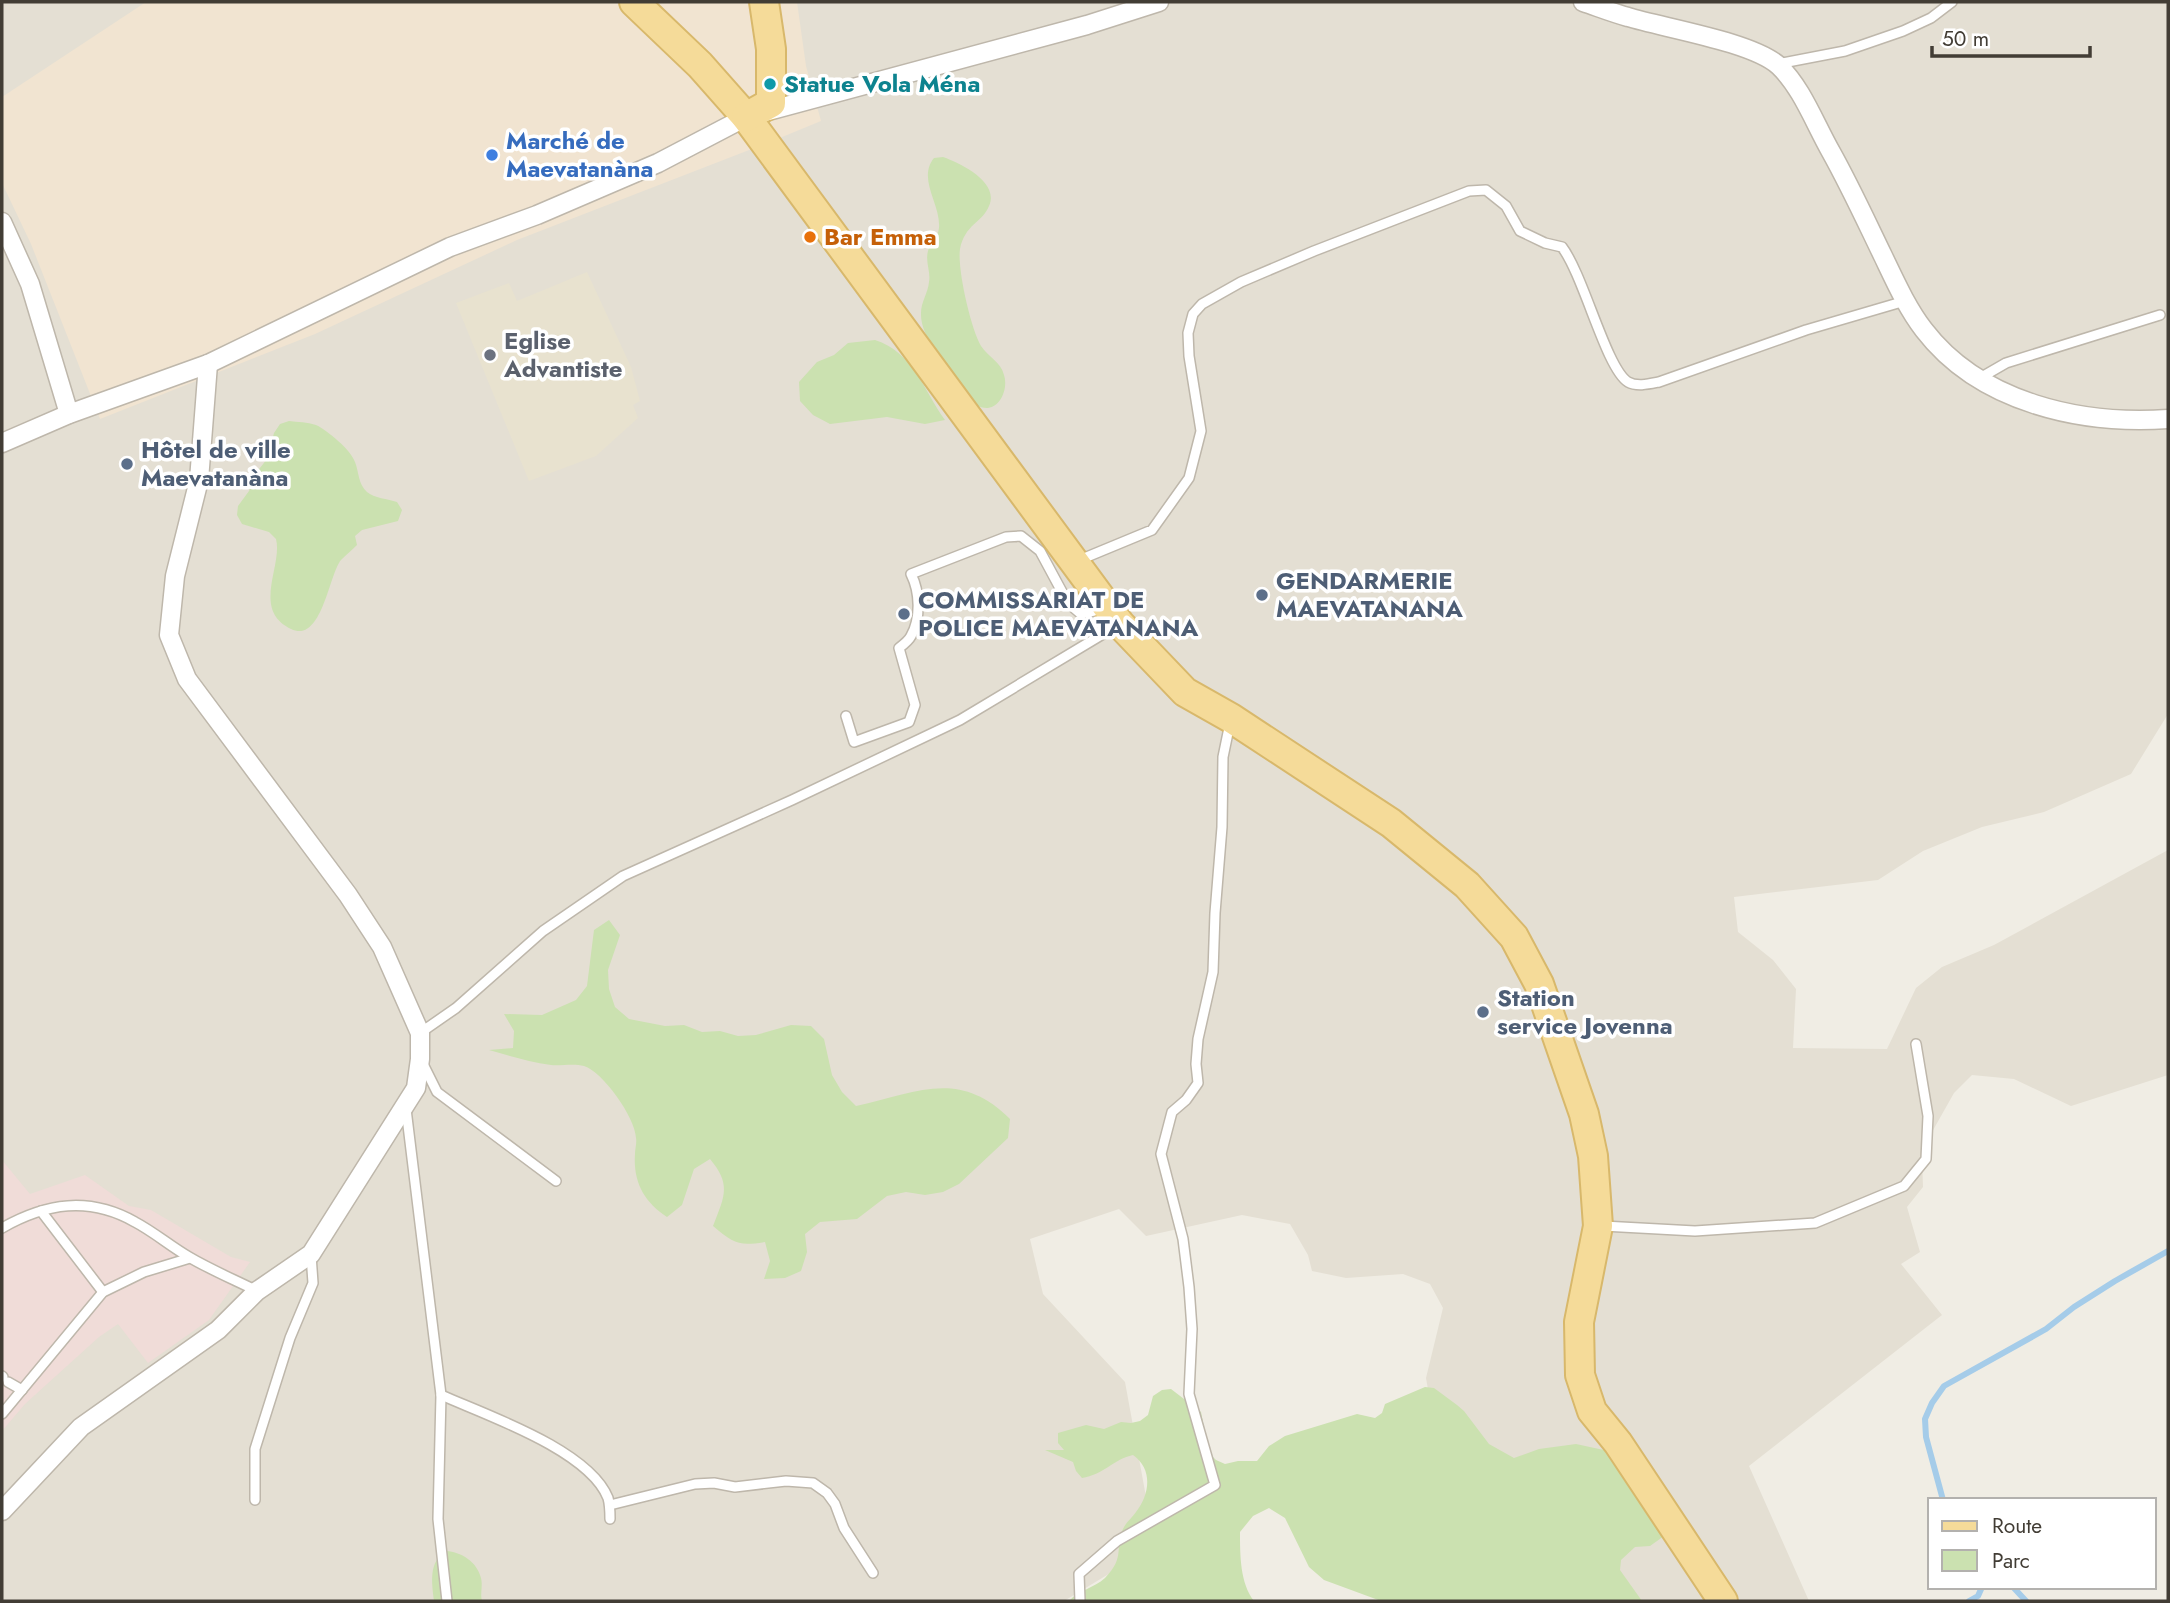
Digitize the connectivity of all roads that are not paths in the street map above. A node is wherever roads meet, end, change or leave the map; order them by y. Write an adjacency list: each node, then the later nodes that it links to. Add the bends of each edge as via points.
1 (634, 2): 7 (main road)
2 (764, 2): 7 (main road, via 771,49 771,103)
3 (1159, 2): 7 (street)
4 (1583, 2): 6 (street, via 1736,46)
5 (1952, 2): 6 (lane, via 1903,31 1845,51)
6 (1777, 64): 9 (street, via 1793,82 1841,170)
7 (746, 117): 11 (street, via 646,168 450,247); 16 (main road)
8 (2, 222): 13 (street, via 30,284)
9 (1905, 301): 12 (street, via 1954,361); 16 (lane, via 1659,382 1630,383 1611,359 1578,272 1562,247 1520,231 1506,206 1486,190 1469,191 1314,250 1202,304 1193,314 1188,333 1201,431 1189,478 1152,530)
10 (2160, 315): 12 (lane, via 2006,363)
11 (208, 364): 13 (street); 20 (street, via 199,480 175,576 169,635 187,679 382,947)
12 (1980, 378): 14 (street, via 2011,397 2041,407 2140,421)
13 (69, 414): 15 (street)
14 (2168, 419)
15 (2, 443)
16 (1073, 563): 17 (main road)
17 (1113, 614): 18 (lane, via 1080,614 1068,603 1040,551 1021,536 996,541 911,574 918,605 911,636 899,648 915,705 909,722 854,742); 19 (main road, via 1185,692); 20 (lane, via 960,720 623,876 542,931 456,1008)
18 (846, 716)
19 (1231, 718): 26 (main road, via 1391,823 1467,885 1514,937 1539,984 1584,1114); 42 (lane, via 1223,757 1213,972 1198,1039 1198,1083 1172,1112 1161,1154 1183,1239 1189,1287 1189,1394 1215,1485 1117,1541 1079,1574)
20 (420, 1033): 22 (street)
21 (1916, 1044): 26 (lane, via 1928,1116 1926,1159 1904,1186 1815,1223 1695,1231)
22 (420, 1059): 23 (street, via 416,1088); 24 (lane, via 437,1092)
23 (406, 1104): 28 (street); 34 (lane)
24 (556, 1181)
25 (41, 1211): 27 (lane); 29 (lane, via 71,1204 97,1206 133,1221); 31 (lane)
26 (1598, 1226): 43 (main road, via 1579,1322 1580,1374 1592,1411)
27 (2, 1228)
28 (311, 1254): 30 (street); 36 (lane, via 313,1283 290,1338 255,1449)
29 (190, 1258): 30 (lane); 31 (lane, via 144,1272)
30 (257, 1291): 38 (street, via 218,1330 81,1427)
31 (103, 1293): 33 (lane)
32 (4, 1379): 33 (lane)
33 (22, 1390): 35 (lane)
34 (441, 1395): 37 (lane, via 567,1455 598,1483); 41 (lane, via 438,1519)
35 (2, 1414)
36 (255, 1500)
37 (610, 1506): 39 (lane); 40 (lane, via 695,1484 813,1483 835,1504 844,1528)
38 (2, 1511)
39 (610, 1519)
40 (873, 1573)
41 (447, 1601)
42 (1080, 1601)
43 (1723, 1601)

